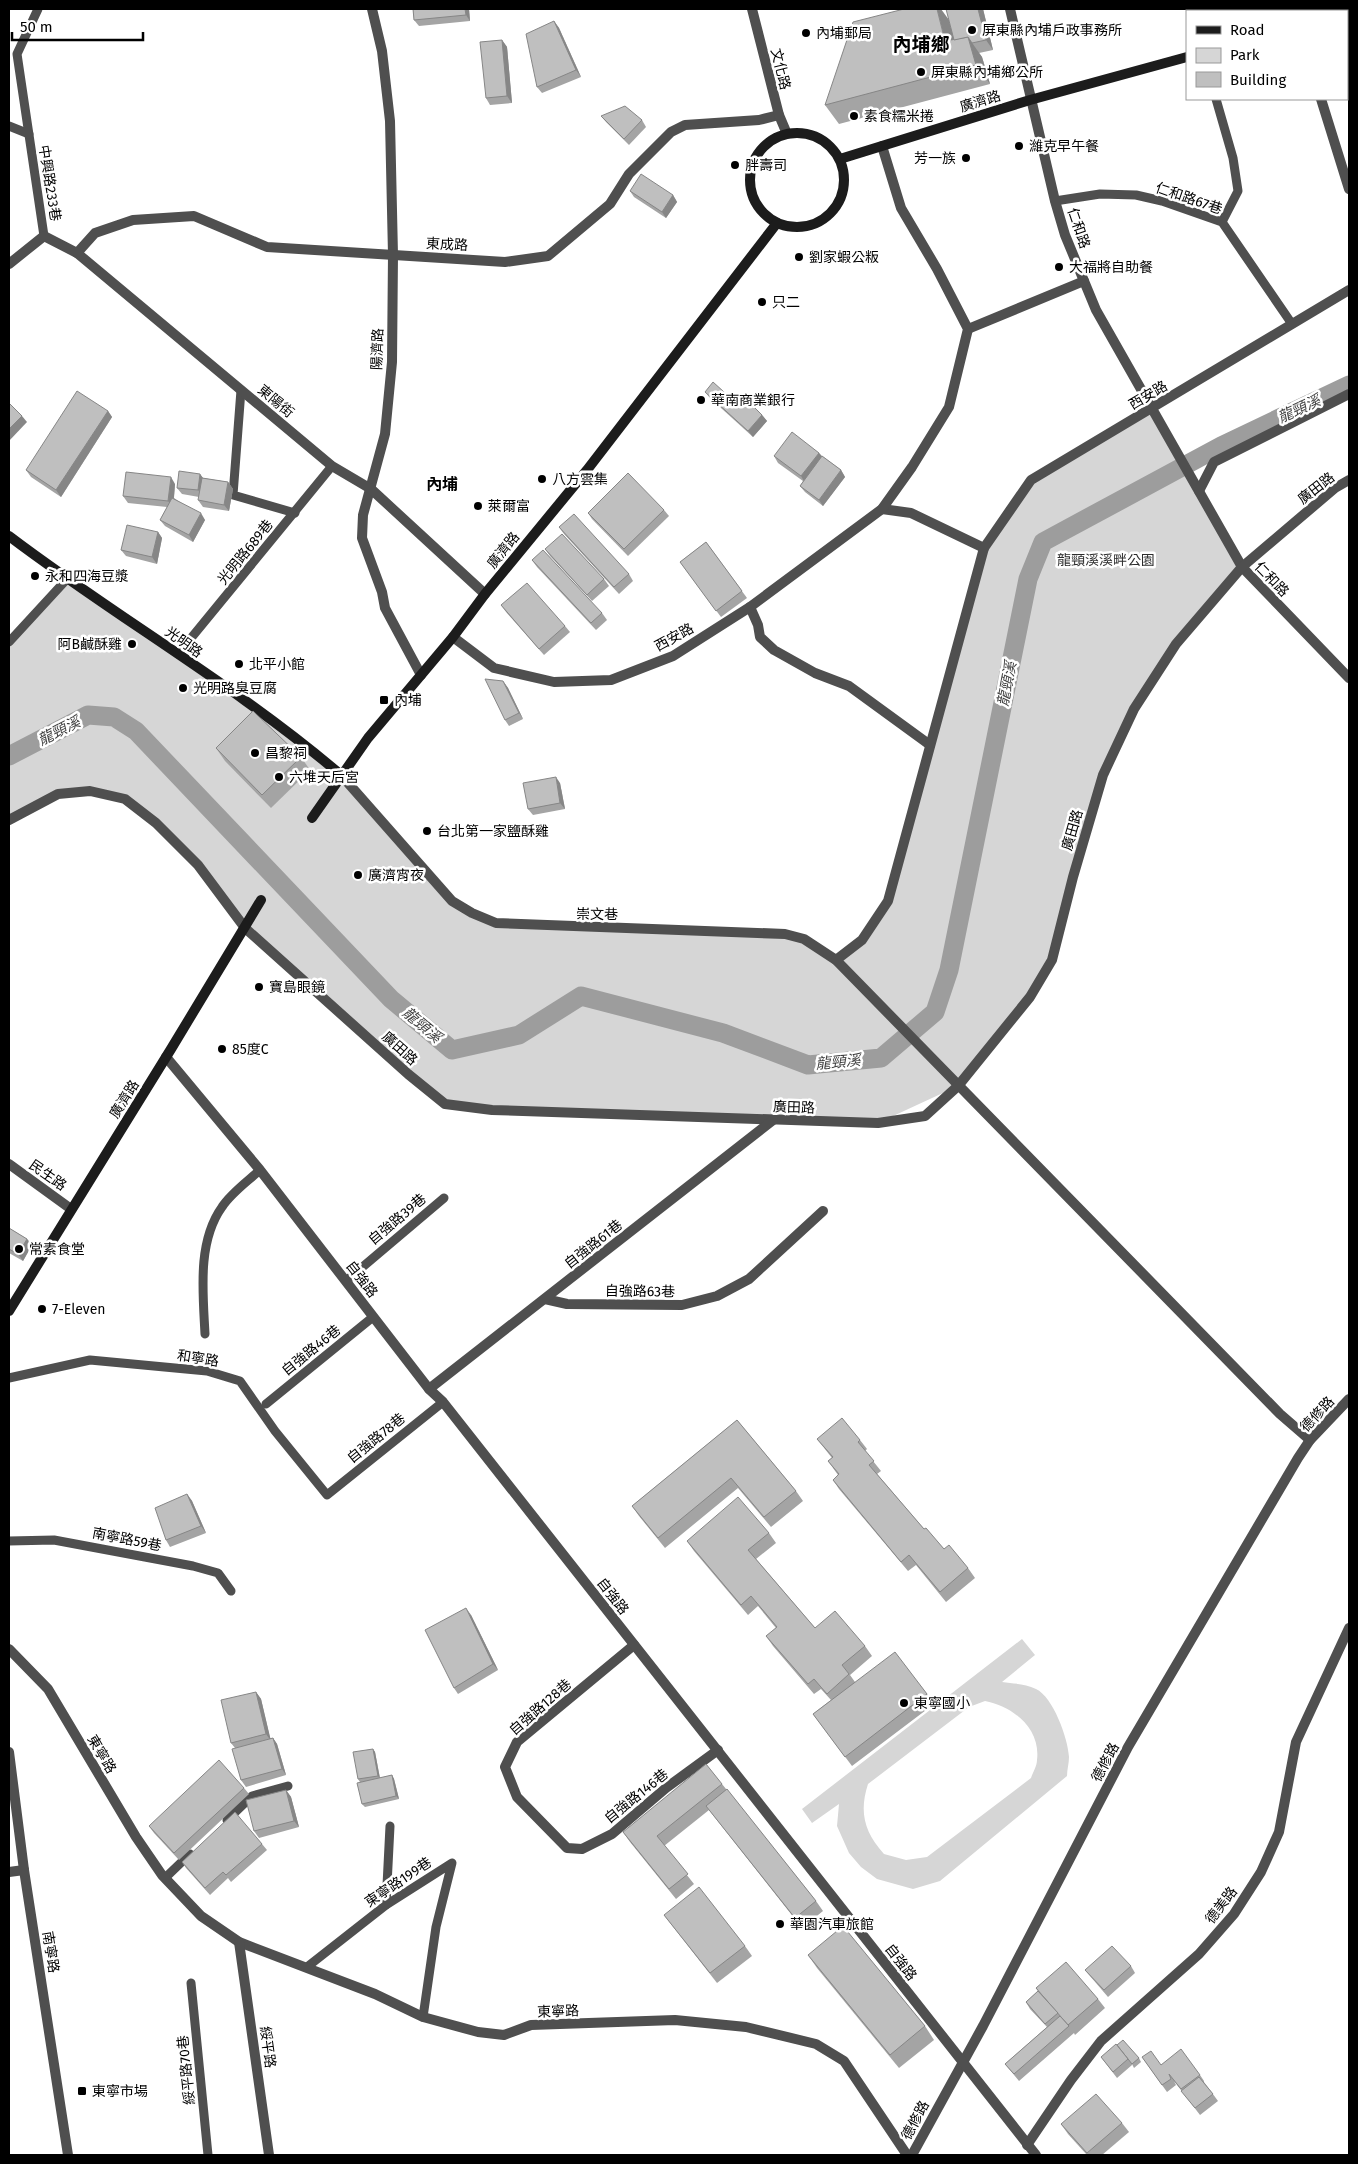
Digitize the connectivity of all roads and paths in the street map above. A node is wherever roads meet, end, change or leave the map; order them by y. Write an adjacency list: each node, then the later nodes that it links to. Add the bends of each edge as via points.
1 (38, 9): 5 (lane, 中興路233巷)
2 (372, 9): 22 (street, 陽濟路, via 382,51 390,121)
3 (752, 9): 10 (street, 文化路)
4 (1010, 9): 7 (street, 仁和路)
5 (13, 53): 12 (lane, 中興路233巷)
6 (1186, 57): 7 (main road, 廣濟路)
7 (1030, 100): 14 (main road, 廣濟路); 17 (street, 仁和路)
8 (1216, 100): 18 (lane, via 1233,158 1238,191)
9 (1321, 100): 16 (street)
10 (779, 115): 13 (street, 文化路); 22 (street, 東成路, via 759,120 686,126 671,132 629,174 610,204 548,256 505,262)
11 (9, 126): 12 (lane, 中興路233巷)
12 (29, 134): 20 (lane, 中興路233巷)
13 (787, 134): 15 (main road, via 818,137); 19 (main road, via 762,148 750,175 756,204)
14 (882, 146): 15 (main road, 廣濟路); 27 (street, via 901,208)
15 (840, 159): 19 (main road, via 844,192 837,207 825,219 810,226 793,228)
16 (1349, 189)
17 (1055, 201): 18 (lane, 仁和路67巷, via 1100,194 1136,195); 24 (street, 仁和路)
18 (1222, 222): 26 (lane, 仁和路67巷)
19 (777, 223): 41 (main road, 廣濟路, via 587,470)
20 (44, 236): 21 (street, 東陽街); 23 (street)
21 (77, 253): 22 (street, 東成路, via 95,234 133,220 194,216 267,247); 28 (street, 東陽街)
22 (393, 255): 34 (street, 陽濟路, via 392,362 385,434)
23 (9, 264)
24 (1084, 281): 27 (street); 30 (street, 仁和路, via 1096,310)
25 (1349, 290): 26 (street, 西安路)
26 (1292, 324): 30 (street, 西安路)
27 (968, 329): 35 (street, 西安路, via 949,407)
28 (240, 390): 31 (street, 東陽街); 36 (lane, via 233,495)
29 (1349, 394): 33 (street, via 1214,462)
30 (1153, 408): 33 (street, 仁和路); 38 (street, 西安路, via 1031,480)
31 (332, 466): 34 (street, 東陽街); 36 (lane, 光明路689巷)
32 (1349, 480): 39 (street, 廣田路, via 1335,488)
33 (1197, 487): 39 (street, 仁和路)
34 (371, 489): 41 (street, 東陽街); 46 (street, 陽濟路, via 363,515 362,538 385,608)
35 (882, 509): 38 (street, via 911,513); 42 (street, 西安路)
36 (294, 513): 45 (lane, 光明路689巷)
37 (9, 536): 40 (main road, 光明路)
38 (984, 548): 48 (street, 西安路)
39 (1242, 567): 47 (street, 仁和路); 56 (street, 廣田路, via 1176,644 1134,709 1103,775 1052,960 1030,998)
40 (67, 579): 44 (lane); 45 (main road, 光明路)
41 (485, 594): 43 (main road, 廣濟路)
42 (750, 607): 43 (street, 西安路, via 673,656 610,680 554,682 494,668); 48 (street, via 760,638 774,650 815,673 850,686)
43 (453, 637): 46 (main road, 廣濟路)
44 (9, 642)
45 (178, 654): 49 (main road, 光明路)
46 (422, 675): 49 (main road, 廣濟路)
47 (1349, 678)
48 (930, 745): 54 (street, 西安路, via 900,867 888,901 862,940)
49 (341, 775): 50 (main road, 廣濟路); 54 (street, 崇文巷, via 452,901 472,914 496,923 785,934 804,939)
50 (312, 818)
51 (9, 820): 53 (street, 廣田路, via 58,794 90,791 125,800 156,823 198,865)
52 (261, 900): 53 (main road, 廣濟路)
53 (245, 928): 55 (main road, 廣濟路); 57 (street, 廣田路, via 445,1104 492,1110)
54 (836, 960): 56 (street, 崇文巷)
55 (166, 1056): 59 (street, 自強路); 61 (main road, 廣濟路)
56 (958, 1086): 57 (street, 廣田路, via 925,1116 878,1123); 73 (street, 崇文巷, via 1280,1414)
57 (773, 1120): 64 (street, 自強路61巷)
58 (9, 1164): 61 (street, 民生路)
59 (260, 1170): 63 (street, 自強路); 67 (lane, via 222,1206 208,1232 203,1282)
60 (444, 1198): 63 (lane, 自強路39巷)
61 (71, 1208): 65 (main road, 廣濟路)
62 (823, 1211): 64 (street, 自強路63巷, via 749,1279 717,1296 682,1305 567,1304)
63 (346, 1281): 66 (street, 自強路)
64 (545, 1299): 69 (street, 自強路61巷)
65 (9, 1311)
66 (374, 1317): 69 (street, 自強路); 72 (lane, 自強路46巷)
67 (205, 1334)
68 (9, 1378): 74 (lane, 和寧路, via 90,1360 207,1371 240,1381 275,1431)
69 (429, 1389): 71 (street, 自強路)
70 (1349, 1400): 73 (street, 德修路)
71 (442, 1402): 74 (lane, 自強路78巷); 78 (street, 自強路)
72 (266, 1404)
73 (1310, 1440): 95 (street, 德修路, via 1128,1748)
74 (327, 1495)
75 (9, 1541): 76 (lane, 南寧路59巷, via 54,1540 193,1566 218,1573)
76 (231, 1591)
77 (1349, 1628): 96 (street, 德美路, via 1296,1742 1279,1832 1261,1872 1234,1914 1199,1954 1101,2042 1070,2080)
78 (634, 1645): 80 (street, 自強路); 86 (street, 自強路128巷, via 517,1742 505,1767 517,1797)
79 (9, 1649): 89 (street, 東寧路, via 48,1689 136,1837)
80 (718, 1750): 86 (street, 自強路146巷, via 666,1788 612,1834 582,1849); 95 (street, 自強路)
81 (9, 1752): 87 (street, 南寧路)
82 (288, 1786): 84 (lane, via 252,1796)
83 (390, 1826): 90 (lane)
84 (219, 1828)
85 (198, 1846): 89 (lane)
86 (566, 1848)
87 (24, 1870): 88 (street); 97 (street, 南寧路)
88 (9, 1872)
89 (165, 1878): 91 (street, 東寧路, via 201,1916)
90 (386, 1905): 92 (lane, 東寧路199巷); 94 (lane, 東寧路199巷, via 452,1863 436,1927)
91 (239, 1942): 92 (street, 東寧路); 99 (street, 綏平路)
92 (307, 1967): 94 (street, 東寧路, via 375,1994)
93 (192, 1983): 98 (lane, 綏平路70巷)
94 (423, 2018): 100 (street, 東寧路, via 504,2035 531,2025 675,2020 746,2027 816,2044 844,2061)
95 (962, 2063): 96 (street, 自強路); 101 (street, 德修路)
96 (1027, 2145): 102 (street, 自強路)
97 (68, 2155)
98 (208, 2155)
99 (269, 2155)
100 (907, 2155)
101 (912, 2155)
102 (1036, 2155)

